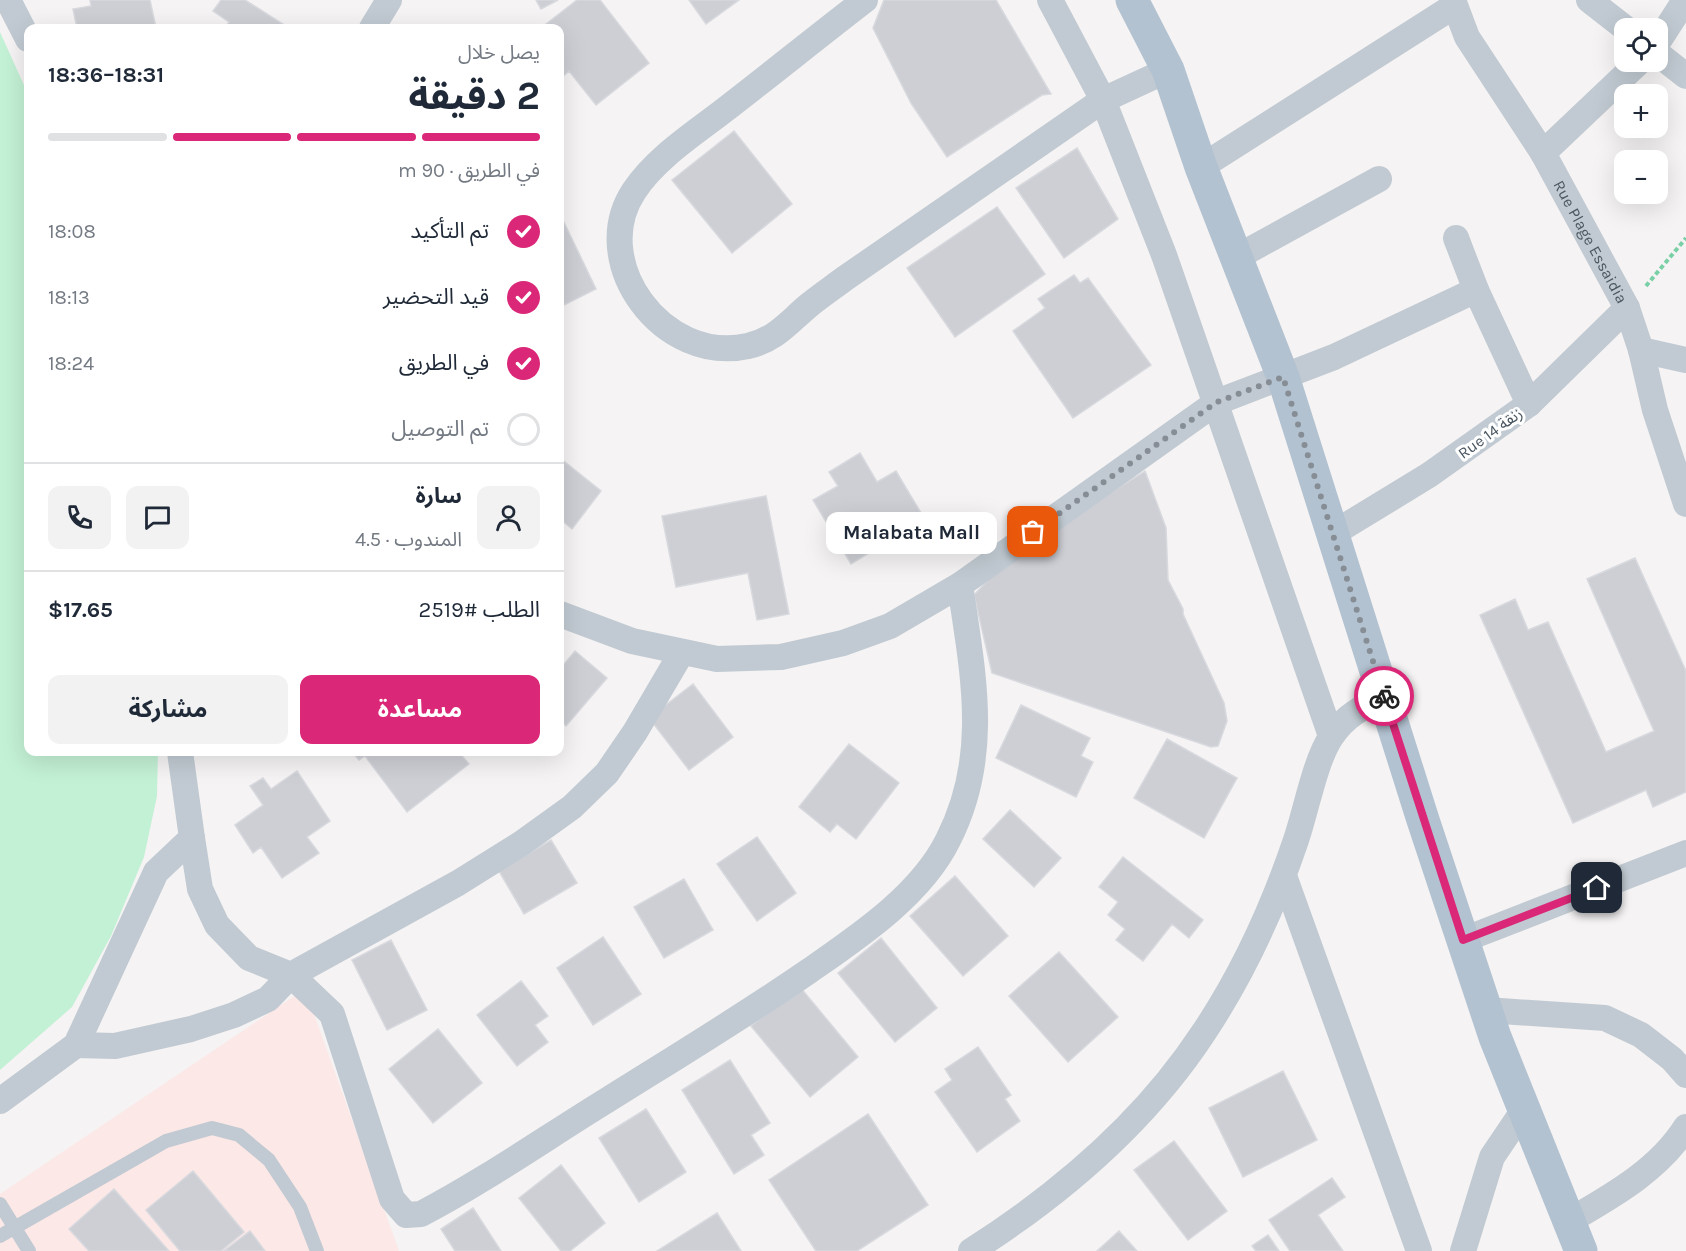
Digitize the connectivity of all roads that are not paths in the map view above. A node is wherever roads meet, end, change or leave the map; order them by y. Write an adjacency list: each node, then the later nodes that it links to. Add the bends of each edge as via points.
1 (8, 0): 12 (street)
2 (389, 0): 10 (street)
3 (865, 0): 17 (street, via 682,142 634,190 621,226 627,272 654,319 683,340 702,346 735,348 784,330 844,279)
4 (1050, 0): 17 (street)
5 (1132, 0): 14 (main road)
6 (1589, 0): 9 (street)
7 (1685, 0): 11 (street)
8 (1453, 3): 18 (street, Rue Plage Essaidia, via 1472,45); 19 (street)
9 (1614, 19)
10 (374, 24)
11 (1668, 26)
12 (24, 31)
13 (1668, 62): 16 (street)
14 (1168, 69): 17 (street); 19 (main road)
15 (1628, 72): 18 (street)
16 (1686, 76)
17 (1103, 100): 28 (street)
18 (1543, 153): 24 (street, Rue Plage Essaidia)
19 (1201, 167): 22 (main road)
20 (1379, 179): 22 (street)
21 (1456, 238): 23 (street)
22 (1237, 257): 27 (main road)
23 (1476, 290): 27 (street); 29 (street)
24 (1627, 308): 25 (street, Rue Plage Essaidia); 29 (street, Rue 14 زنقة)
25 (1641, 350): 26 (street); 30 (street, Rue Plage Essaidia, via 1655,410)
26 (1686, 360)
27 (1283, 377): 28 (street); 31 (main road)
28 (1217, 402): 32 (street); 36 (street)
29 (1529, 404): 31 (street, Rue 14 زنقة, via 1429,475)
30 (1686, 504)
31 (1334, 533): 35 (main road)
32 (960, 585): 34 (street, via 891,626 814,651 749,660); 42 (street, via 976,693 976,746 957,820 948,842 928,871 889,912 754,1009 422,1214 409,1215 393,1203 332,1014)
33 (564, 616): 34 (street, via 632,641)
34 (682, 652): 42 (street, via 607,773 572,807 458,884)
35 (1385, 698): 36 (street, via 1361,708); 41 (main road)
36 (1331, 736): 40 (street)
37 (181, 756): 38 (street)
38 (192, 838): 42 (street, via 200,889 217,925 249,958); 44 (street, via 156,872)
39 (1686, 853): 41 (street)
40 (1284, 876): 55 (street, via 1236,981 1177,1072 1137,1119 1089,1163); 56 (street)
41 (1463, 940): 43 (main road)
42 (291, 975): 44 (street, via 268,999 201,1026 115,1046)
43 (1486, 1010): 45 (street, via 1605,1018 1641,1035); 47 (main road)
44 (76, 1044): 46 (street)
45 (1686, 1075)
46 (0, 1101)
47 (1523, 1111): 50 (main road); 57 (street, via 1492,1157)
48 (1686, 1127): 50 (street, via 1677,1142 1649,1169)
49 (0, 1204): 51 (lane)
50 (1569, 1221): 58 (main road)
51 (14, 1227): 52 (lane); 53 (lane); 54 (lane, via 166,1141 212,1128 239,1135 269,1160 300,1207)
52 (0, 1236)
53 (29, 1251)
54 (317, 1251)
55 (971, 1251)
56 (1419, 1251)
57 (1463, 1251)
58 (1581, 1251)

